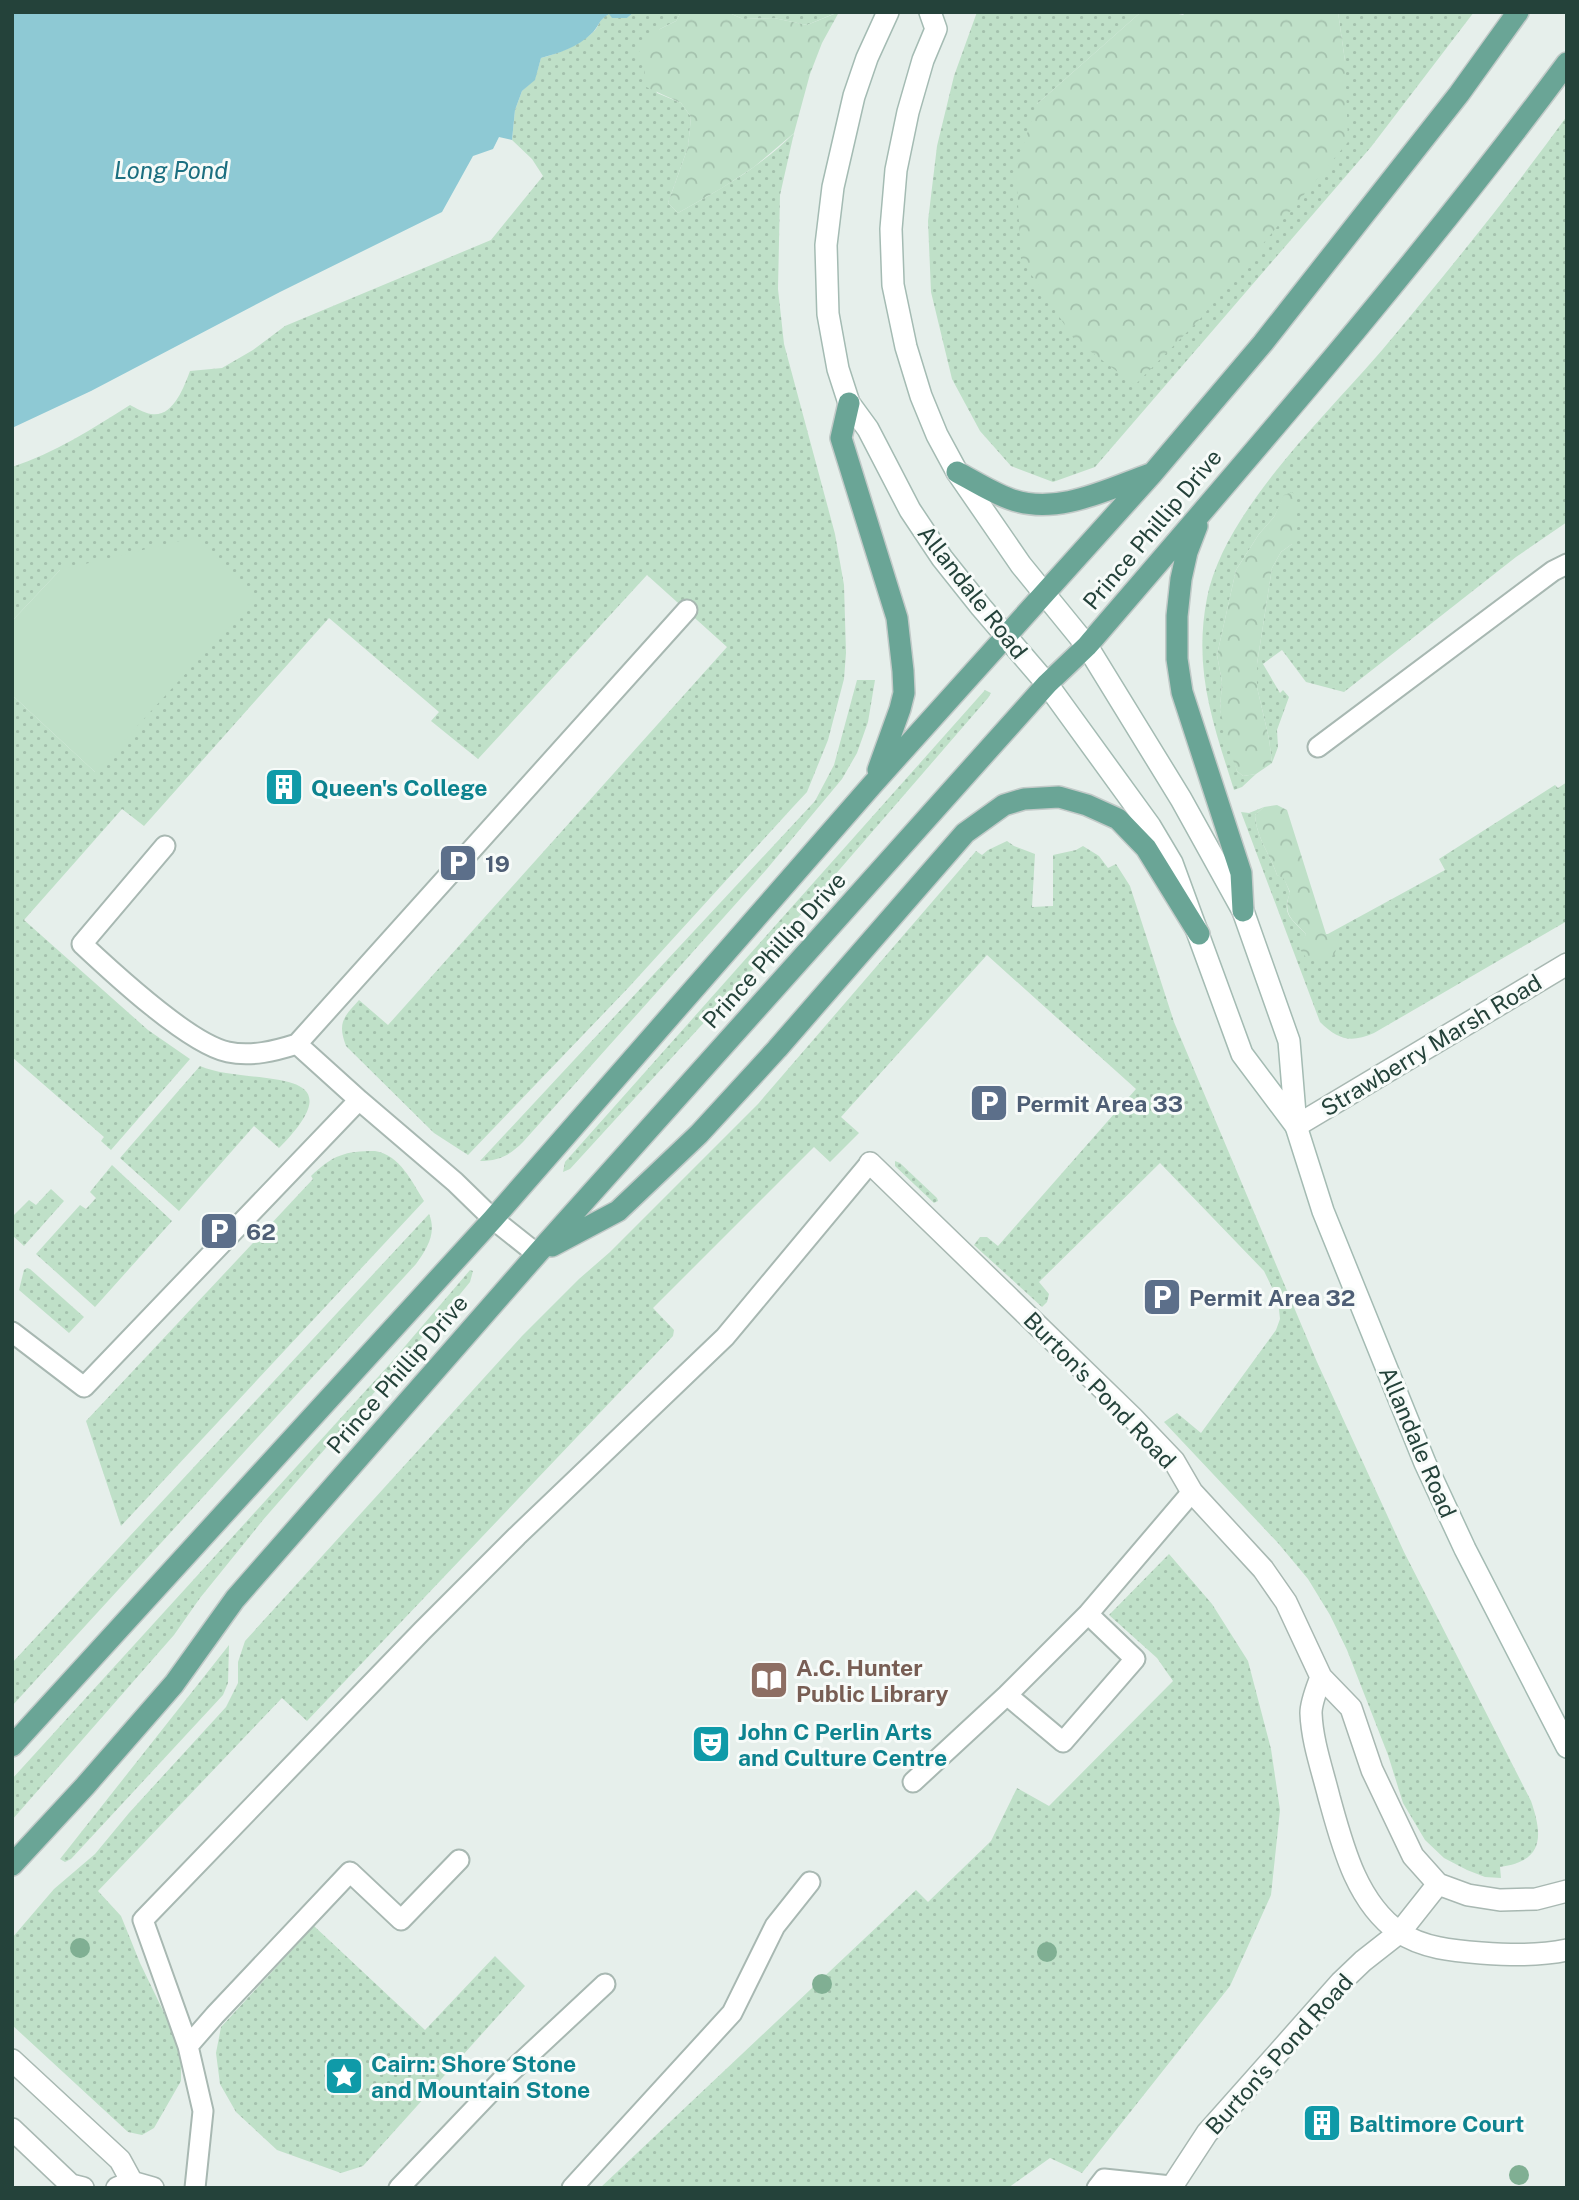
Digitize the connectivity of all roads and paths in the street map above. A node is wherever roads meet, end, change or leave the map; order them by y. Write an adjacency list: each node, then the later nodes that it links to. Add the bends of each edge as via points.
1 (888, 12): 5 (main road, Allandale Road, via 854,96 833,187 826,245 828,314)
2 (930, 12): 6 (main road, Allandale Road, via 936,29 923,60 896,170 893,285 921,396)
3 (1518, 12): 7 (main road, Prince Phillip Drive, via 1263,342)
4 (1567, 63): 8 (main road, Prince Phillip Drive, via 1389,292)
5 (849, 402): 12 (main road, Allandale Road, via 910,510); 16 (main road, via 841,438 897,618 903,671 901,709)
6 (957, 472): 7 (main road, via 1011,499 1037,505 1081,498); 10 (main road, Allandale Road)
7 (1152, 474): 10 (main road, Prince Phillip Drive)
8 (1205, 507): 13 (main road, Prince Phillip Drive); 18 (main road, via 1181,579 1177,659 1182,692 1241,873)
9 (1567, 564): 15 (lane)
10 (1043, 593): 12 (main road, Prince Phillip Drive); 13 (main road, Allandale Road)
11 (687, 610): 21 (lane)
12 (1005, 636): 14 (main road, Allandale Road); 16 (main road, Prince Phillip Drive)
13 (1087, 646): 14 (main road, Prince Phillip Drive); 18 (main road, Allandale Road)
14 (1048, 684): 19 (main road, Allandale Road, via 1150,826 1172,863); 26 (main road, Prince Phillip Drive)
15 (1318, 747)
16 (872, 785): 25 (main road, Prince Phillip Drive)
17 (165, 846): 21 (lane, via 82,944 187,1032 209,1045 246,1054)
18 (1243, 911): 23 (main road, Allandale Road, via 1289,1041)
19 (1199, 934): 23 (main road, Allandale Road, via 1242,1054); 26 (main road, via 1146,848 1118,819 1059,797 1004,805 965,833 699,1134 618,1211)
20 (1567, 964): 23 (main road, Strawberry Marsh Road)
21 (297, 1044): 22 (lane)
22 (359, 1100): 25 (lane); 27 (lane, via 83,1387)
23 (1296, 1126): 33 (main road, Allandale Road, via 1323,1211 1425,1463)
24 (870, 1163): 28 (main road, Burton's Pond Road, via 1132,1418 1174,1461); 43 (lane, via 725,1337 431,1621 143,1920)
25 (493, 1219): 26 (lane); 32 (main road, Prince Phillip Drive)
26 (537, 1254): 36 (main road, Prince Phillip Drive, via 235,1599 174,1684)
27 (12, 1332)
28 (1192, 1492): 29 (lane); 30 (main road, Burton's Pond Road, via 1263,1569 1286,1602)
29 (1088, 1614): 31 (lane); 31 (lane, via 1135,1659 1063,1742)
30 (1321, 1677): 38 (main road, Burton's Pond Road, via 1351,1708 1396,1823 1413,1856); 40 (main road, via 1311,1711 1339,1833 1364,1892)
31 (1007, 1695): 34 (lane)
32 (12, 1746)
33 (1567, 1747)
34 (913, 1782)
35 (459, 1860): 43 (lane, via 401,1920 350,1872)
36 (12, 1865)
37 (810, 1882): 52 (lane, via 775,1926 732,2013)
38 (1438, 1884): 39 (main road, Burton's Pond Road, via 1500,1900 1536,1899); 40 (main road, Burton's Pond Road)
39 (1567, 1891)
40 (1400, 1932): 41 (main road, via 1426,1945 1460,1951 1521,1955); 47 (main road, Burton's Pond Road, via 1341,1982 1208,2133)
41 (1567, 1950)
42 (605, 1984): 51 (lane, via 501,2081)
43 (188, 2046): 50 (lane, via 203,2110)
44 (12, 2060): 46 (main road, via 120,2160)
45 (12, 2129): 48 (main road, via 71,2185)
46 (124, 2185): 49 (main road)
47 (1171, 2187): 53 (lane, via 1104,2179)
48 (83, 2188)
49 (153, 2188)
50 (195, 2188)
51 (399, 2188)
52 (572, 2188)
53 (1097, 2188)

